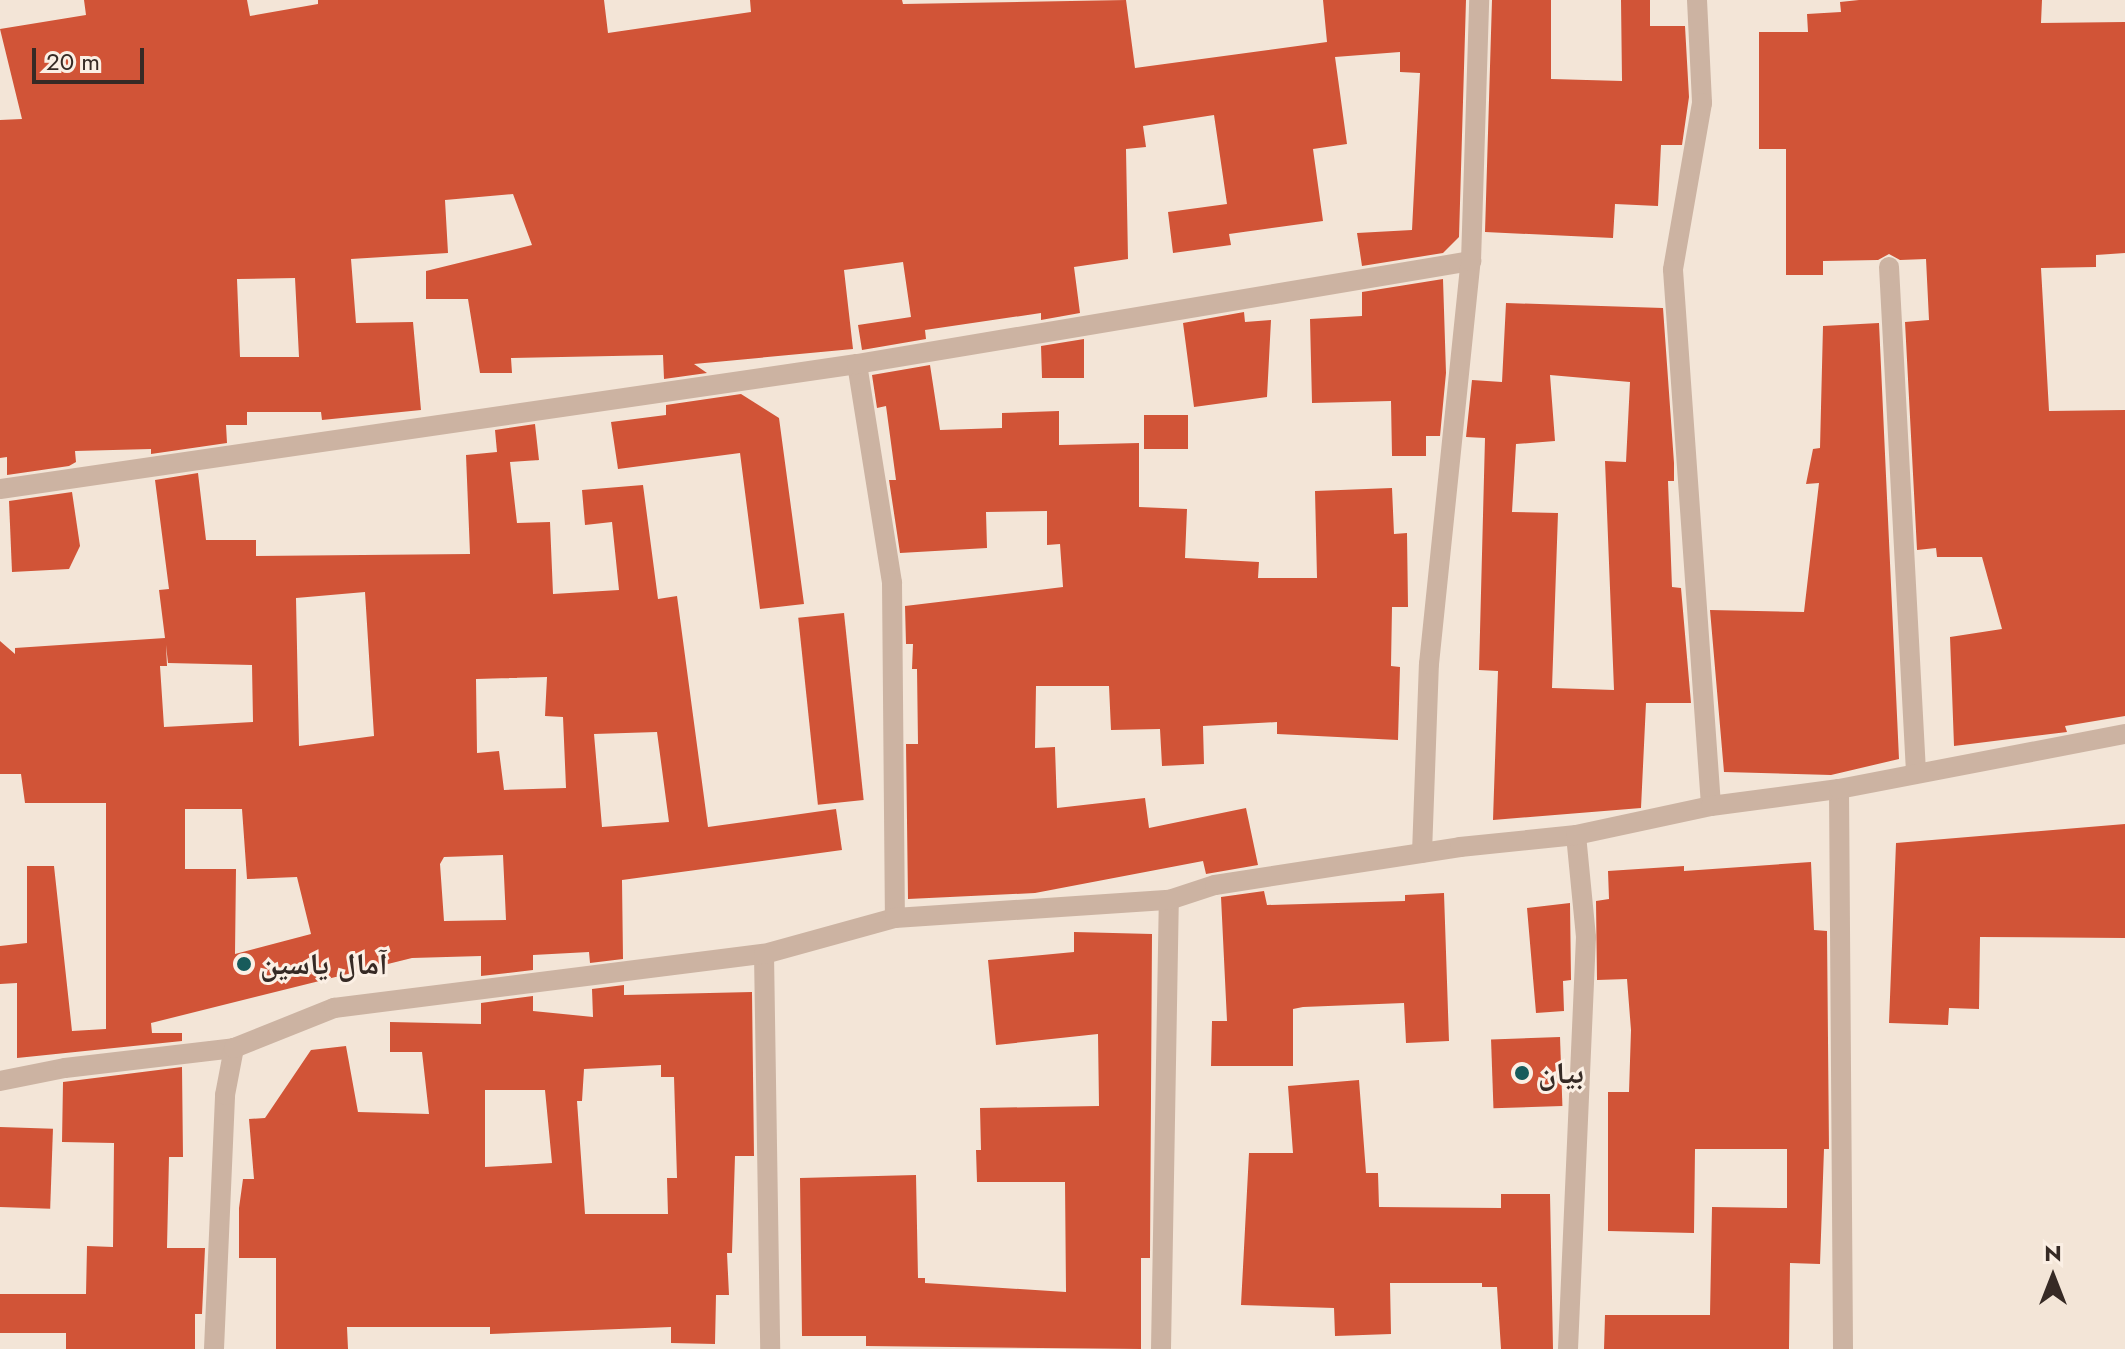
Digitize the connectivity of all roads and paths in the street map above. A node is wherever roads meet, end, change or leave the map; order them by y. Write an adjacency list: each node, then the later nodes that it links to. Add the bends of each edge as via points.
1 (1479, 0): 3 (street)
2 (1697, 0): 10 (street, via 1702,103 1673,270)
3 (1471, 261): 5 (street); 12 (street, via 1429,664)
4 (1889, 267): 8 (street)
5 (857, 364): 6 (street); 14 (street, via 892,583)
6 (0, 489)
7 (2125, 734): 8 (street)
8 (1916, 772): 9 (street)
9 (1839, 789): 10 (street); 22 (street)
10 (1711, 806): 11 (street)
11 (1576, 835): 12 (street); 21 (street, via 1586,937)
12 (1422, 853): 13 (street, via 1215,885)
13 (1169, 900): 14 (street); 20 (street)
14 (895, 918): 15 (street)
15 (764, 954): 16 (street, via 334,1008); 19 (street)
16 (234, 1048): 17 (street); 18 (street, via 225,1095)
17 (0, 1081)
18 (214, 1349)
19 (770, 1349)
20 (1161, 1349)
21 (1568, 1349)
22 (1843, 1349)

